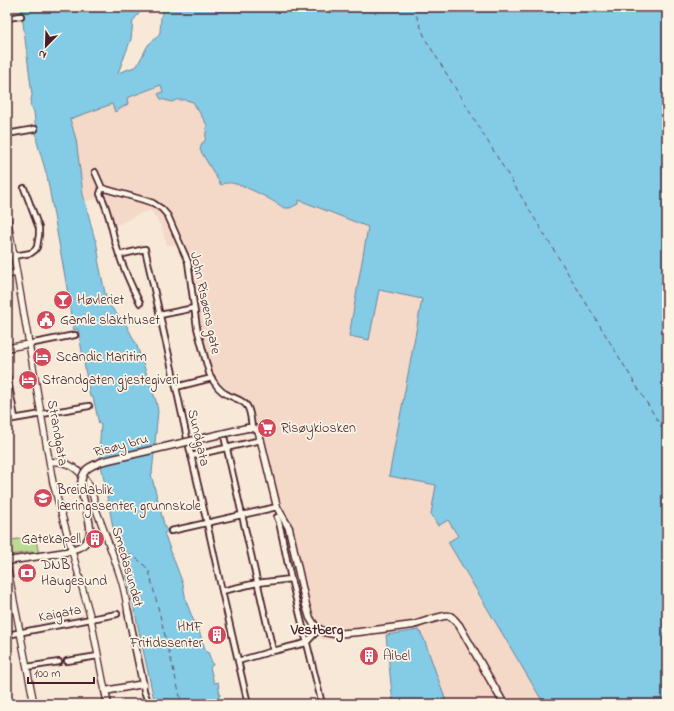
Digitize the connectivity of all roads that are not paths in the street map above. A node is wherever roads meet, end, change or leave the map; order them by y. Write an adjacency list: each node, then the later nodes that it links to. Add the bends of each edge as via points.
1 (21, 16): 2 (street)
2 (7, 18)
3 (35, 129): 4 (street)
4 (7, 134)
5 (95, 172): 7 (street)
6 (24, 188): 10 (street, via 39,228 39,235 35,250)
7 (102, 188): 9 (street, via 100,194); 14 (street, John Risøens gate, via 152,203 168,216 188,262)
8 (7, 216): 10 (street, Strandgata)
9 (119, 255): 13 (street); 15 (street, Sundgata, via 145,249)
10 (14, 256): 11 (street, Strandgata)
11 (16, 273): 12 (street); 17 (street, Strandgata)
12 (7, 275)
13 (140, 302)
14 (194, 308): 15 (street); 20 (street, John Risøens gate, via 205,360)
15 (160, 316): 21 (street, Sundgata)
16 (75, 335): 17 (street)
17 (29, 344): 18 (street); 23 (street, Strandgata)
18 (7, 348)
19 (7, 375): 24 (street)
20 (212, 378): 21 (street); 26 (street, John Risøens gate, via 221,391 247,406 250,416)
21 (176, 387): 30 (street, Sundgata)
22 (89, 406): 23 (street)
23 (41, 414): 24 (street); 31 (street, Strandgata)
24 (15, 418): 25 (street)
25 (7, 420)
26 (249, 428): 28 (main road, via 256,429); 37 (main road, Risøy bru, bridge, via 91,466 81,482 90,535 81,547)
27 (224, 436): 29 (street)
28 (261, 440): 29 (street); 32 (main road)
29 (227, 447): 30 (street); 33 (street)
30 (191, 456): 35 (street, Sundgata)
31 (50, 462): 37 (street, Strandgata, via 55,492); 43 (street, Smedasundet, via 68,464 88,483 120,577)
32 (277, 507): 33 (street); 46 (main road, via 289,528 310,618)
33 (242, 515): 35 (street); 41 (street)
34 (277, 517): 40 (street)
35 (207, 523): 36 (street); 42 (street, Sundgata)
36 (171, 531)
37 (74, 549): 38 (main road); 45 (street, Strandgata)
38 (7, 561)
39 (7, 565): 47 (street)
40 (291, 579): 41 (street); 49 (street)
41 (257, 583): 42 (street); 50 (street)
42 (222, 591): 53 (street, Sundgata)
43 (128, 612): 56 (main road, Smedasundet)
44 (117, 614): 45 (street, Kaigata)
45 (91, 619): 47 (street, Kaigata); 51 (street, Strandgata)
46 (319, 629): 49 (street); 63 (main road, via 342,634 413,625 442,616 451,617 465,635)
47 (20, 632): 48 (street, Kaigata); 55 (street)
48 (7, 635)
49 (306, 643): 50 (street); 62 (street)
50 (273, 651): 53 (street)
51 (98, 656): 52 (street); 57 (street, Strandgata)
52 (67, 660)
53 (238, 661): 61 (street, Sundgata)
54 (59, 662): 55 (street)
55 (27, 667): 58 (street)
56 (142, 684): 57 (main road); 60 (street, Smedasundet)
57 (105, 691): 59 (main road, Strandgata)
58 (34, 704)
59 (108, 704)
60 (149, 704)
61 (248, 704)
62 (322, 704)
63 (504, 704)

